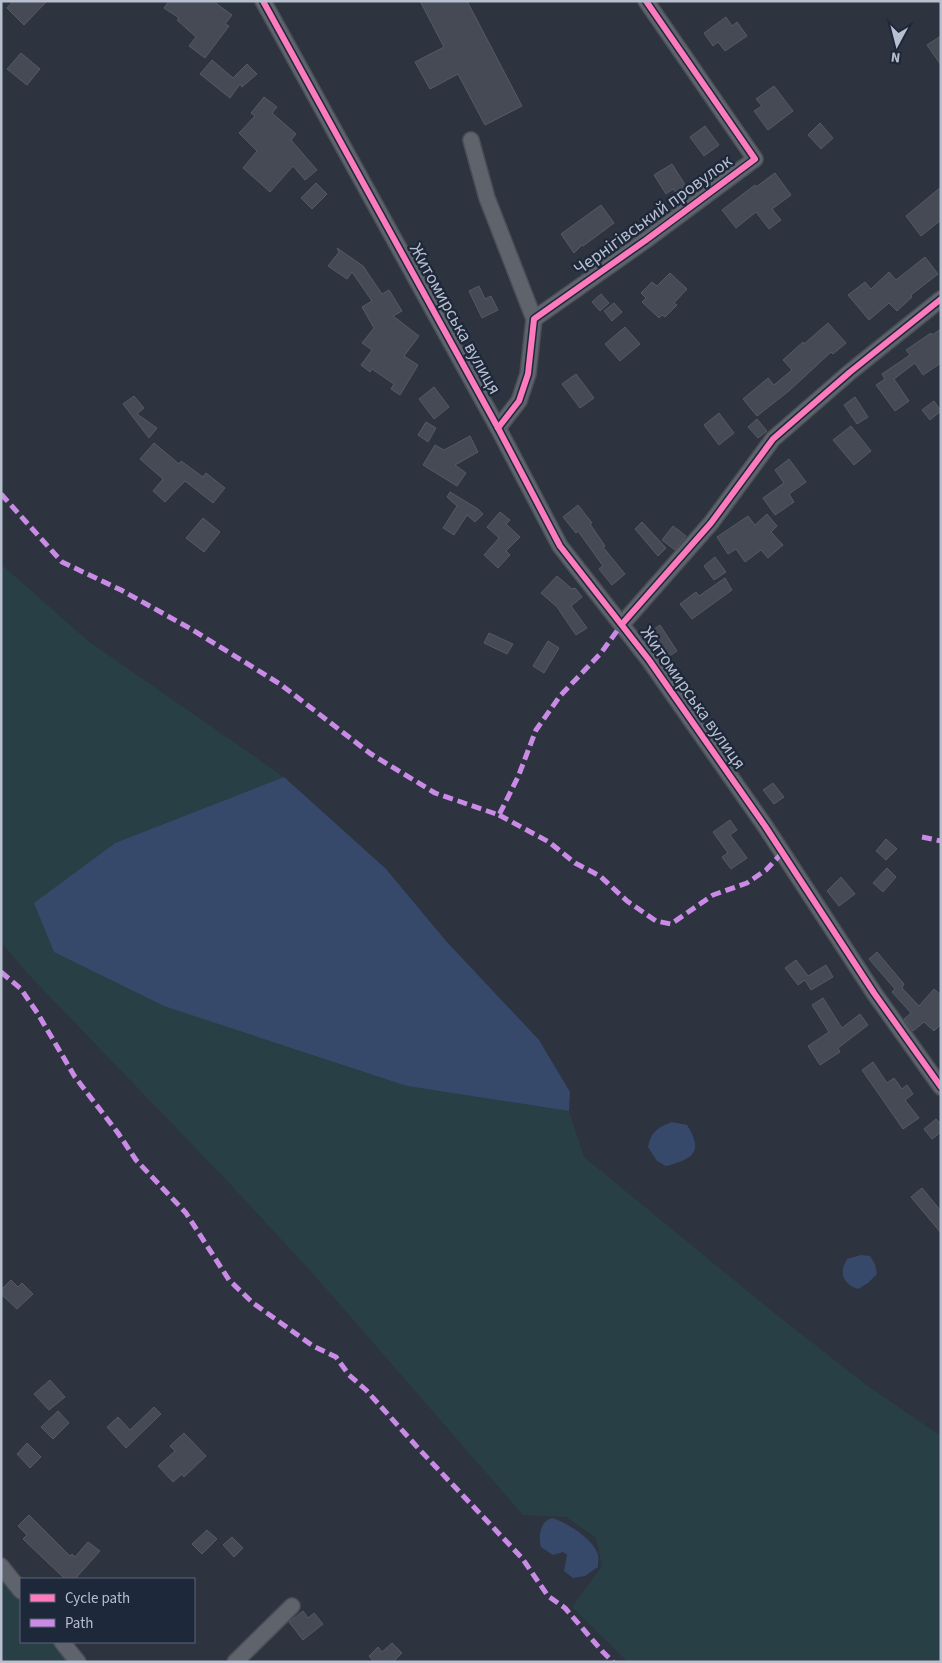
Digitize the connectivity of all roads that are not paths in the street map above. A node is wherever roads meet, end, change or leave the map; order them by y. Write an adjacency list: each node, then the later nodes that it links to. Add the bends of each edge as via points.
1 (263, 1): 6 (street, Житомирська вулиця)
2 (646, 1): 5 (street, Чернігівський провулок, via 755,159)
3 (471, 140): 5 (street, via 487,198)
4 (941, 299): 7 (street, via 773,439 711,523)
5 (534, 319): 6 (street, via 528,374 519,401)
6 (498, 428): 7 (street, Житомирська вулиця, via 560,546)
7 (622, 624): 8 (street, Житомирська вулиця, via 765,826 874,993)
8 (941, 1086)
9 (1, 1566): 10 (street)
10 (20, 1590)
11 (292, 1606): 14 (street)
12 (63, 1643): 13 (street)
13 (77, 1661)
14 (235, 1662)

